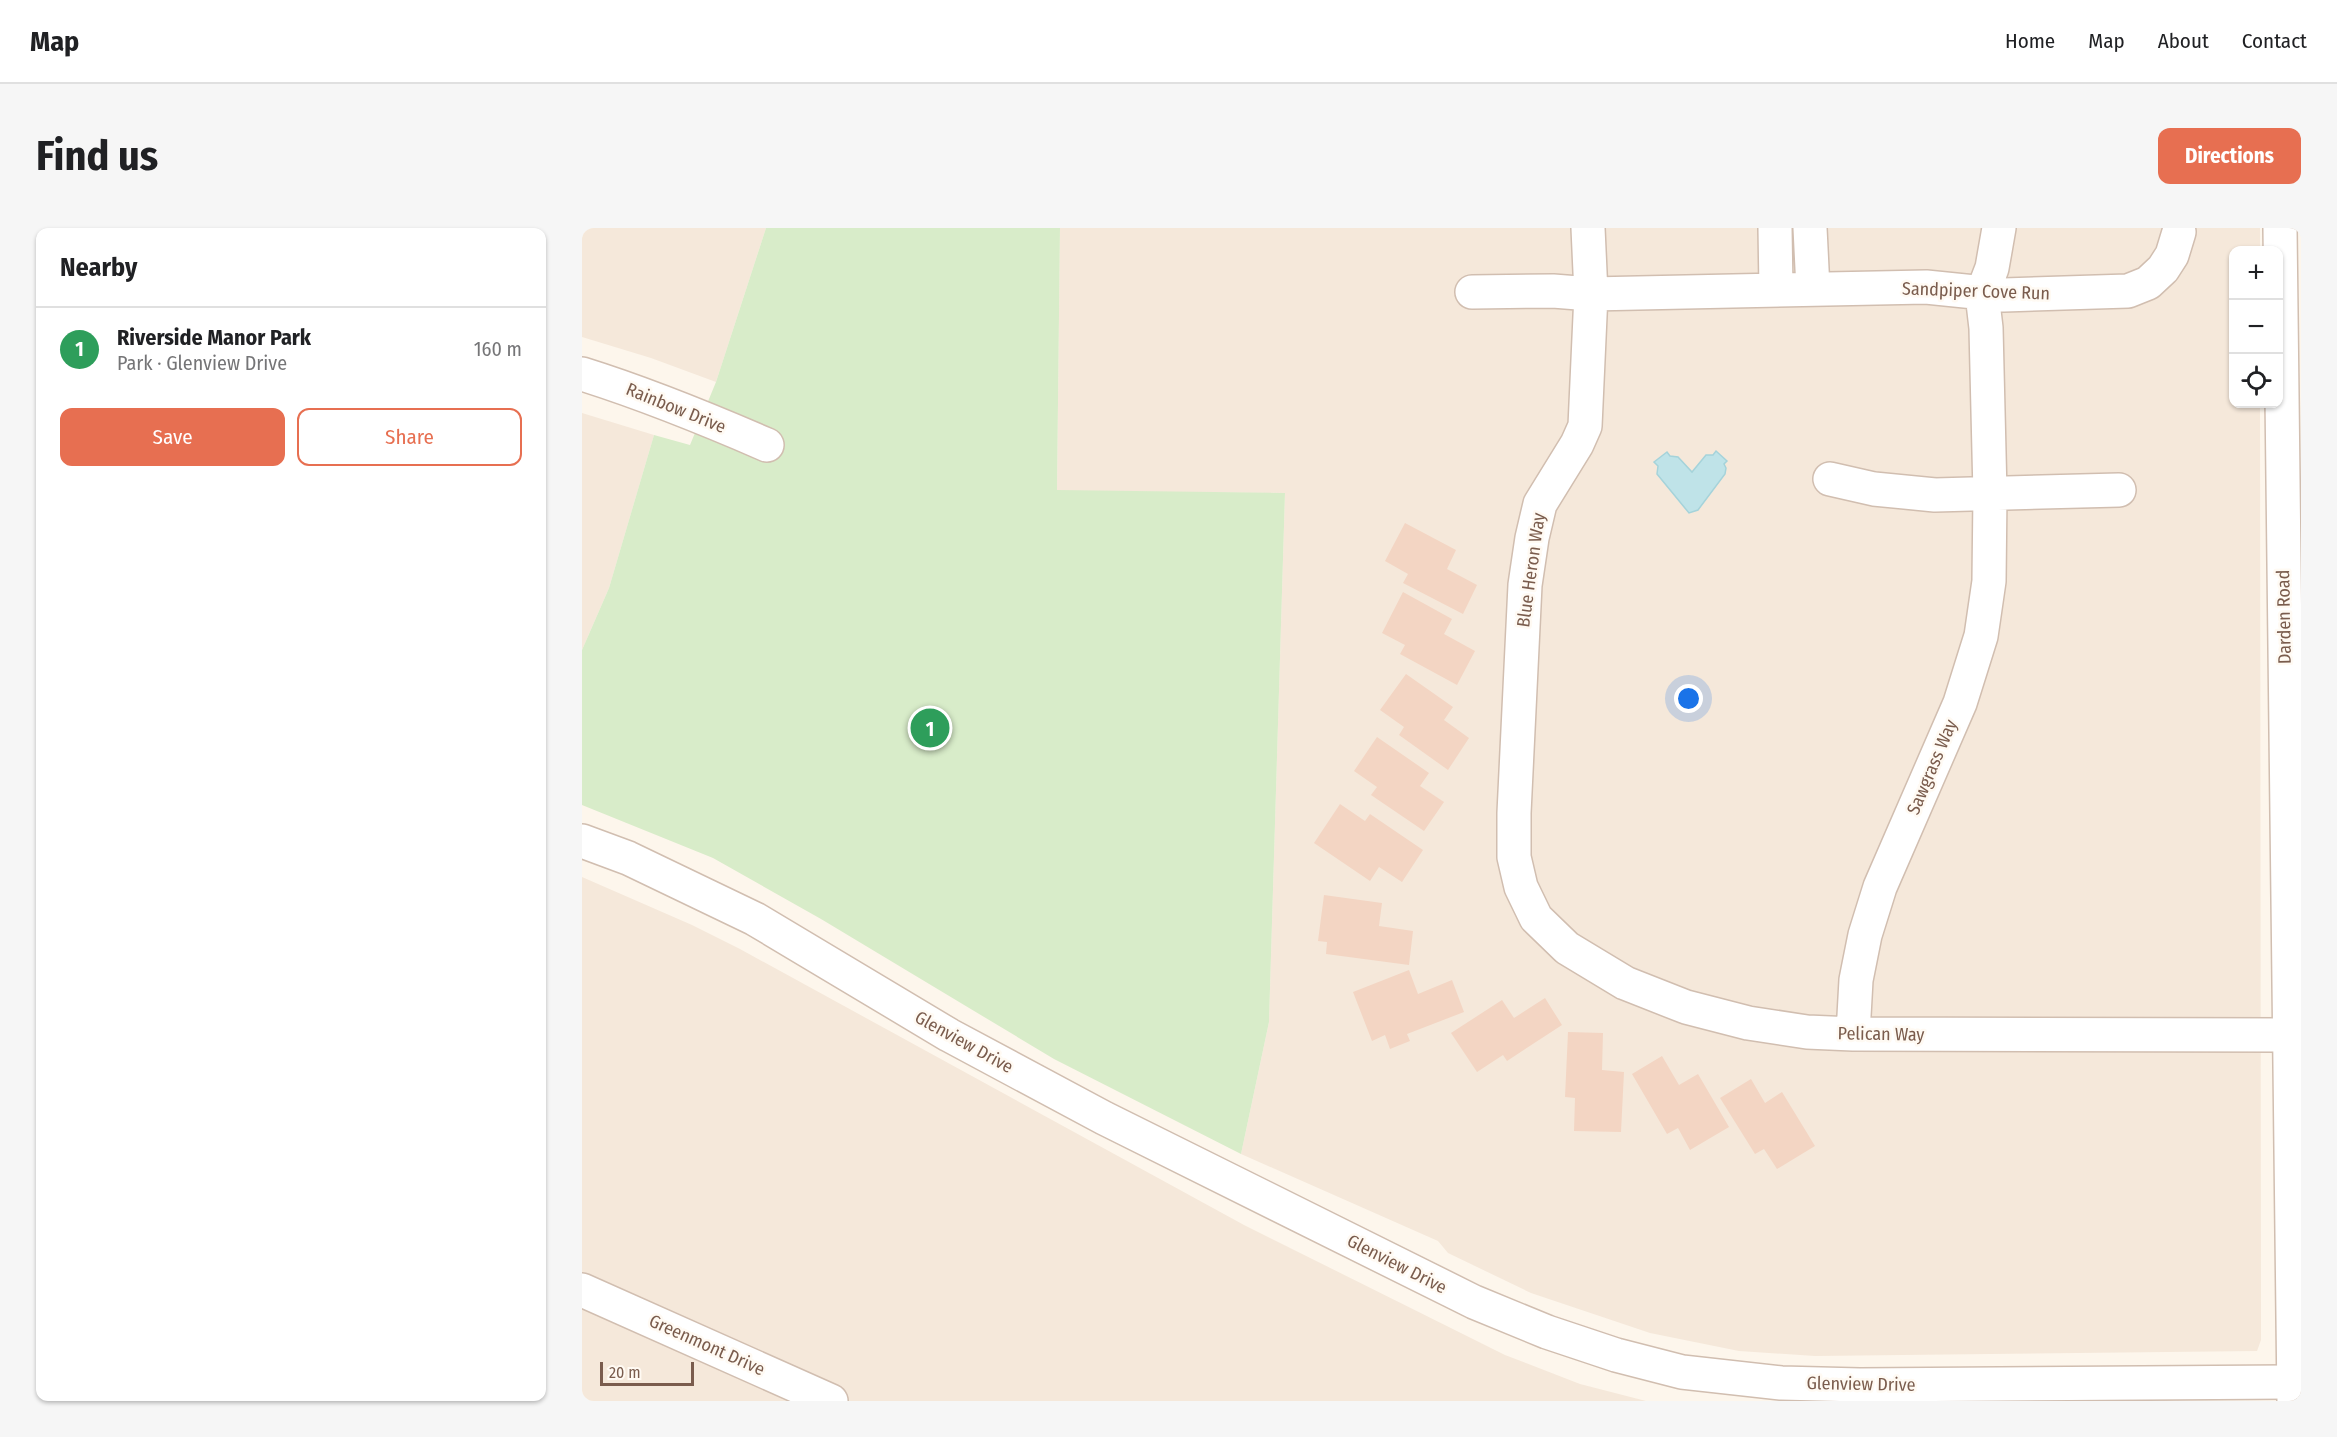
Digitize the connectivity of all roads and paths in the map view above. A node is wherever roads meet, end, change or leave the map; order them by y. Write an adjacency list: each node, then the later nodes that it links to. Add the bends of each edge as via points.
1 (1588, 228): 10 (street, Blue Heron Way)
2 (1775, 228): 7 (street)
3 (1810, 228): 8 (street)
4 (1999, 228): 11 (street, Sawgrass Way, via 1992,268)
5 (2280, 228): 17 (street, Darden Road)
6 (2179, 232): 11 (street, Sandpiper Cove Run, via 2163,269 2148,283 2128,291)
7 (1776, 289): 8 (street, Sandpiper Cove Run); 10 (street, Sandpiper Cove Run)
8 (1812, 289): 11 (street, Sandpiper Cove Run, via 1926,288)
9 (1472, 292): 10 (street, Sandpiper Cove Run)
10 (1591, 294): 19 (street, Blue Heron Way, via 1585,426 1540,504 1526,585 1514,813 1514,857)
11 (1982, 294): 16 (street, Sawgrass Way)
12 (582, 374): 13 (street, Rainbow Drive, via 697,414)
13 (768, 446)
14 (1830, 479): 16 (street, via 1874,489 1935,495)
15 (2119, 490): 16 (street)
16 (1990, 494): 20 (street, Sawgrass Way, via 1989,581 1981,636 1960,703 1880,887 1856,980)
17 (2294, 796): 21 (street, Darden Road)
18 (582, 841): 24 (street, Glenview Drive, via 628,858 755,920 949,1035 1104,1118 1474,1302 1616,1355)
19 (1521, 887): 20 (street, Pelican Way, via 1536,918 1567,948 1625,983 1686,1006 1748,1023)
20 (1853, 1034): 21 (street, Pelican Way)
21 (2290, 1035): 23 (street, Darden Road)
22 (582, 1290): 25 (street, Greenmont Drive)
23 (2294, 1391): 24 (street, Glenview Drive, via 1860,1385)
24 (1780, 1392)
25 (831, 1401)

